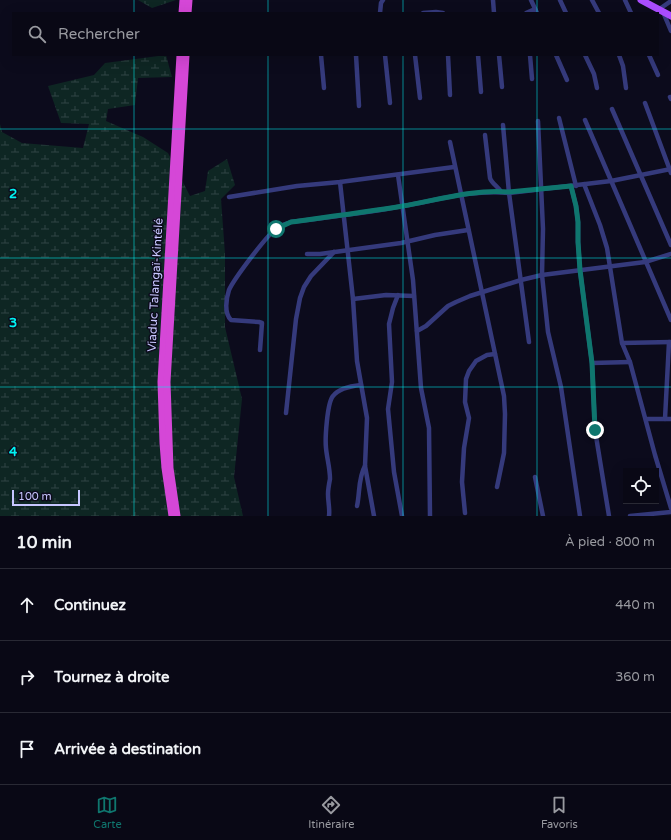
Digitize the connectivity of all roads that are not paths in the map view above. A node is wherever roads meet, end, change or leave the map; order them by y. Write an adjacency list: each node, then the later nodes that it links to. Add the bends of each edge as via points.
1 (183, 0): 13 (highway)
2 (189, 0): 14 (highway)
3 (383, 0): 15 (street)
4 (493, 0): 16 (street)
5 (531, 0): 11 (street)
6 (560, 0): 17 (street)
7 (592, 0): 18 (street)
8 (625, 0): 19 (street)
9 (643, 0): 12 (main road)
10 (671, 1): 12 (street)
11 (536, 11)
12 (661, 11): 20 (main road); 21 (street)
13 (182, 12)
14 (188, 12)
15 (380, 12)
16 (494, 12)
17 (566, 12)
18 (598, 12)
19 (631, 12)
20 (671, 16)
21 (671, 31)
22 (180, 56): 108 (highway, Viaduc Talangaï-Kintélé, via 161,382 165,468)
23 (186, 56): 109 (highway, Viaduc Talangaï-Kintélé, via 167,382 170,468)
24 (322, 56): 40 (street)
25 (356, 56): 48 (street)
26 (384, 56): 46 (street)
27 (415, 56): 45 (street)
28 (448, 56): 44 (street)
29 (478, 56): 43 (street)
30 (499, 56): 39 (street)
31 (530, 56): 37 (street)
32 (556, 56): 38 (street)
33 (585, 56): 41 (street)
34 (619, 56): 42 (street)
35 (649, 56): 36 (street)
36 (658, 75)
37 (532, 79)
38 (567, 80)
39 (502, 87)
40 (324, 88)
41 (597, 88)
42 (626, 88)
43 (480, 92)
44 (450, 95)
45 (420, 98)
46 (390, 103)
47 (645, 103): 57 (street)
48 (359, 106)
49 (612, 109): 59 (street)
50 (559, 118): 63 (street)
51 (585, 120): 60 (street)
52 (538, 121): 64 (street)
53 (503, 125): 66 (street)
54 (485, 135): 65 (street, via 490,178)
55 (450, 142): 56 (street)
56 (454, 167): 58 (street); 67 (street)
57 (670, 171): 59 (street)
58 (398, 175): 61 (street); 69 (street)
59 (641, 175): 60 (street); 73 (street)
60 (611, 181): 62 (street); 78 (street)
61 (340, 182): 68 (street); 70 (street)
62 (584, 184): 63 (street); 79 (street, via 607,248)
63 (573, 186): 64 (street); 80 (street)
64 (541, 189): 66 (street); 81 (street)
65 (501, 192): 66 (street); 67 (street)
66 (509, 192): 82 (street)
67 (461, 195): 69 (street); 71 (street)
68 (229, 197)
69 (404, 206): 70 (street); 72 (street)
70 (343, 215): 74 (street); 92 (street, via 291,222 276,229 234,282 228,297 227,316 234,321 262,324)
71 (468, 230): 72 (street); 83 (street)
72 (408, 242): 74 (street); 85 (street)
73 (671, 245)
74 (348, 250): 75 (street); 86 (street)
75 (334, 252): 76 (street); 97 (street, via 311,276 300,298)
76 (307, 254)
77 (671, 254): 78 (street)
78 (645, 262): 79 (street); 87 (street)
79 (609, 267): 80 (street); 91 (street)
80 (580, 270): 81 (street); 95 (street)
81 (542, 275): 82 (street); 115 (street, via 548,332 561,387)
82 (521, 280): 83 (street); 89 (street)
83 (482, 292): 88 (street, via 448,306); 93 (street)
84 (398, 295): 85 (street); 86 (street); 112 (street, via 389,324 392,382 388,409 394,472)
85 (414, 296): 88 (street)
86 (352, 299): 96 (street)
87 (671, 320)
88 (417, 331): 113 (street, via 421,388 429,428)
89 (529, 342)
90 (670, 342): 91 (street); 99 (street)
91 (622, 344): 94 (street)
92 (260, 350)
93 (495, 354): 103 (street, via 505,414 504,453); 107 (street, via 476,361 468,371 466,379 469,418 462,482)
94 (630, 362): 95 (street); 98 (street)
95 (592, 363): 116 (street, via 595,430)
96 (361, 385): 101 (street, via 366,418); 110 (street, via 350,386 333,396 328,408 326,447 330,479)
97 (286, 412)
98 (646, 419): 99 (street); 105 (street)
99 (665, 419): 100 (street)
100 (671, 419)
101 (365, 466): 104 (street); 111 (street)
102 (535, 477): 114 (street)
103 (497, 487)
104 (357, 506)
105 (671, 508)
106 (671, 512): 118 (street)
107 (465, 513)
108 (172, 516)
109 (177, 516)
110 (330, 516)
111 (374, 516)
112 (402, 516)
113 (430, 516)
114 (543, 516)
115 (580, 516)
116 (609, 516)
117 (630, 516): 118 (street)
118 (638, 516)

